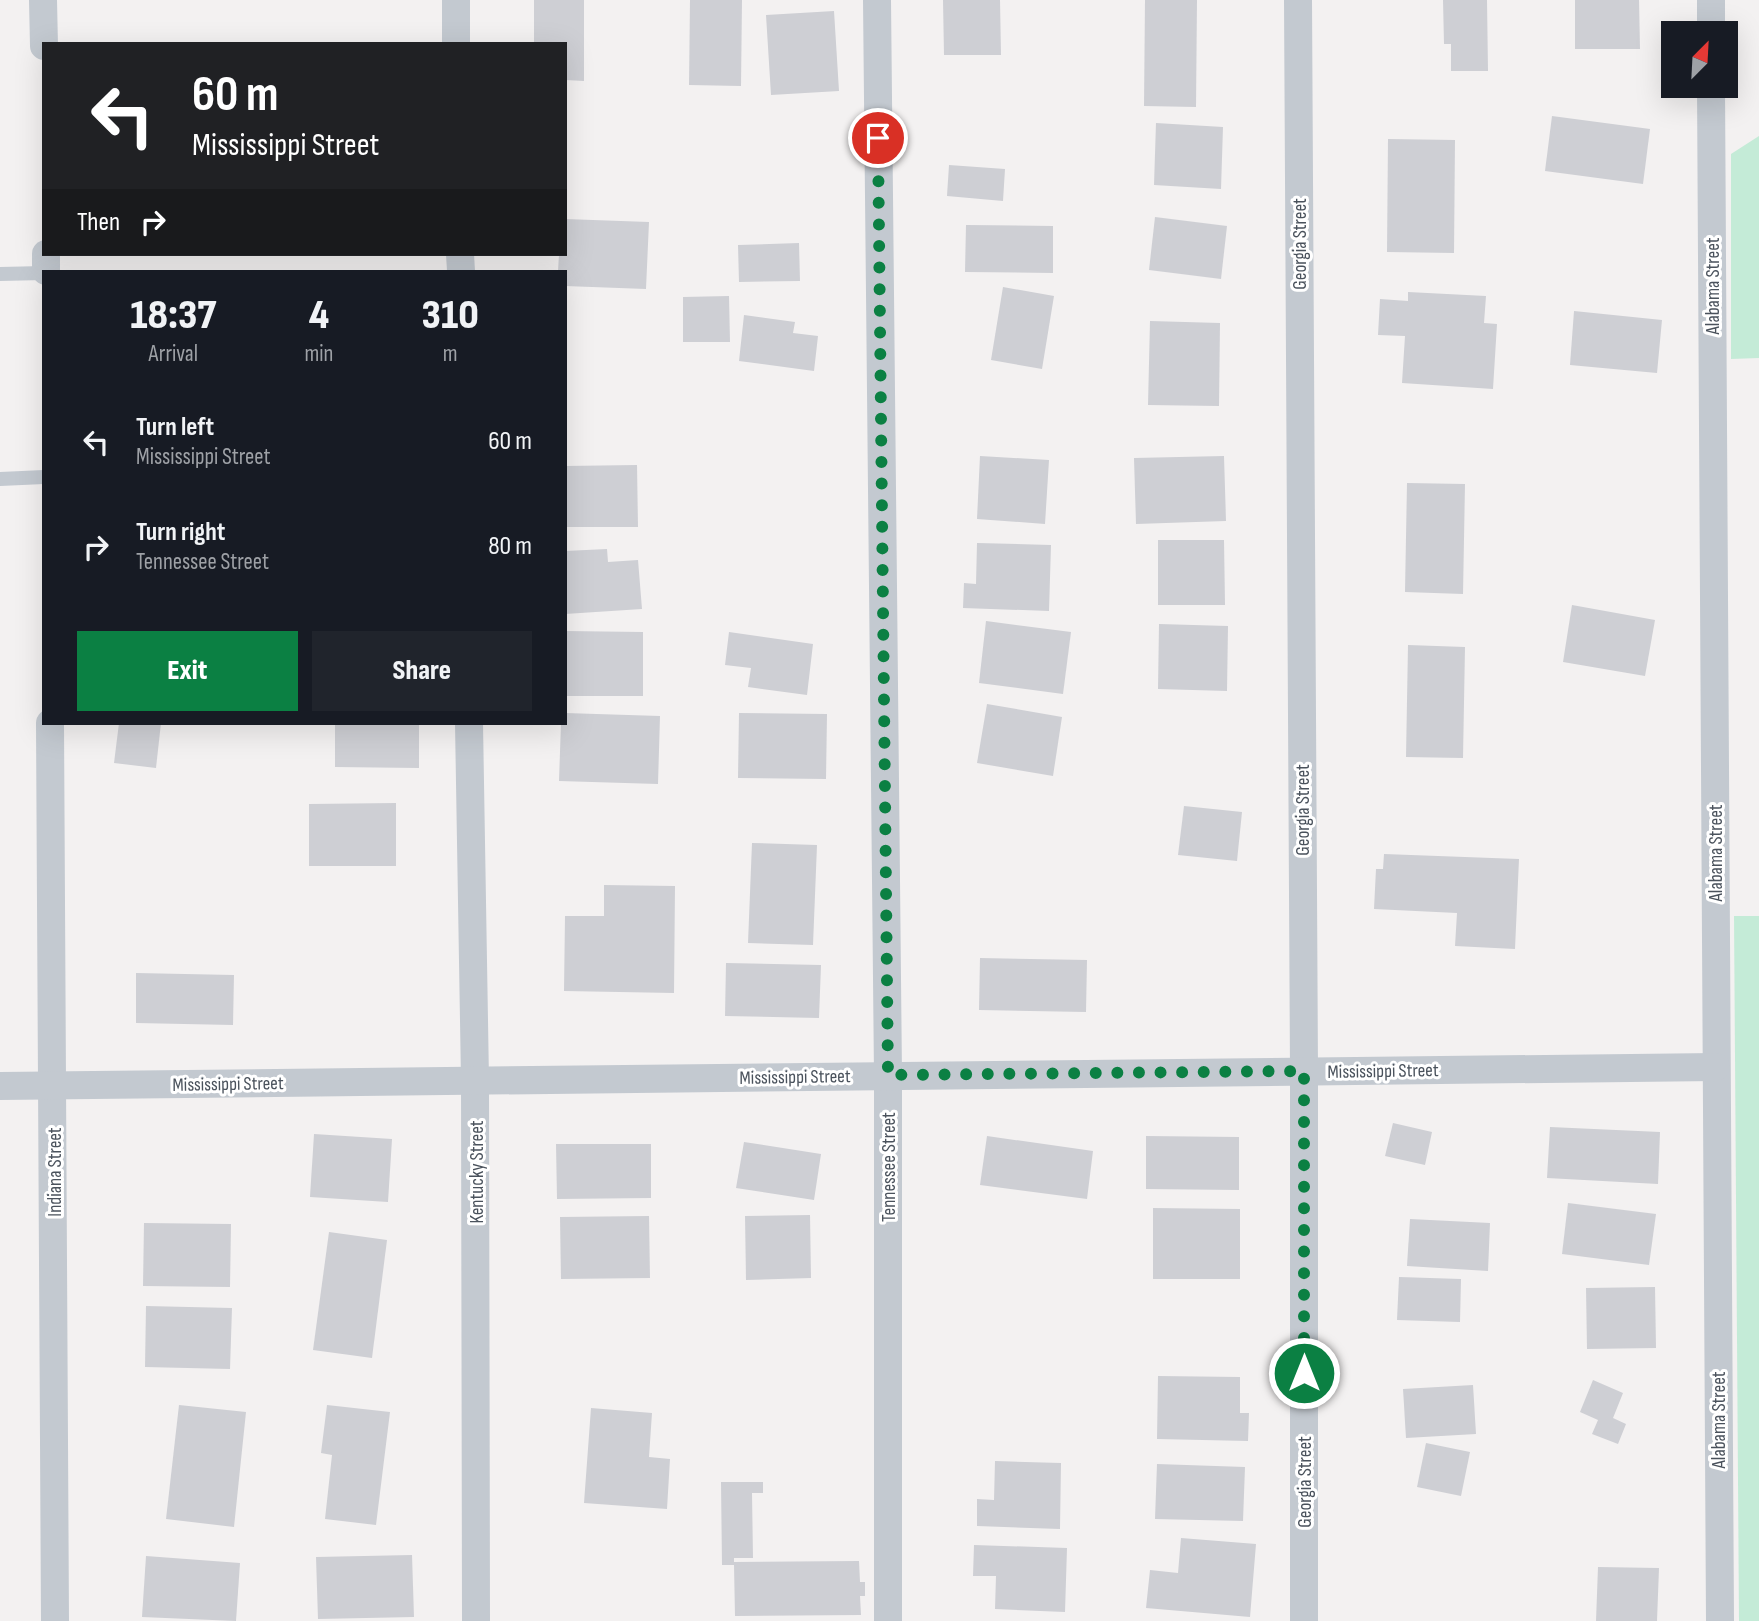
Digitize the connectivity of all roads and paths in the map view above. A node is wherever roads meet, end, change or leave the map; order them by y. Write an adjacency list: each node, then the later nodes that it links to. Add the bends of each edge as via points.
1 (43, 0): 7 (street)
2 (456, 0): 8 (street)
3 (877, 0): 18 (street, Tennessee Street)
4 (1298, 0): 17 (street, Georgia Street)
5 (1711, 0): 6 (street)
6 (1711, 21)
7 (44, 42)
8 (456, 42)
9 (1711, 98): 16 (street, Alabama Street)
10 (42, 272): 11 (lane)
11 (0, 274)
12 (42, 477): 13 (lane)
13 (0, 479)
14 (51, 725): 21 (street, Indiana Street)
15 (469, 725): 19 (street, Kentucky Street)
16 (1716, 1067): 17 (street, Mississippi Street); 26 (street, Alabama Street)
17 (1304, 1071): 18 (street, Mississippi Street); 25 (street, Georgia Street)
18 (888, 1075): 19 (street, Mississippi Street); 24 (street, Tennessee Street)
19 (475, 1080): 21 (street, Mississippi Street); 23 (street, Kentucky Street)
20 (0, 1086): 21 (street, Mississippi Street)
21 (54, 1086): 22 (street, Indiana Street)
22 (55, 1621)
23 (476, 1621)
24 (888, 1621)
25 (1304, 1621)
26 (1720, 1621)

